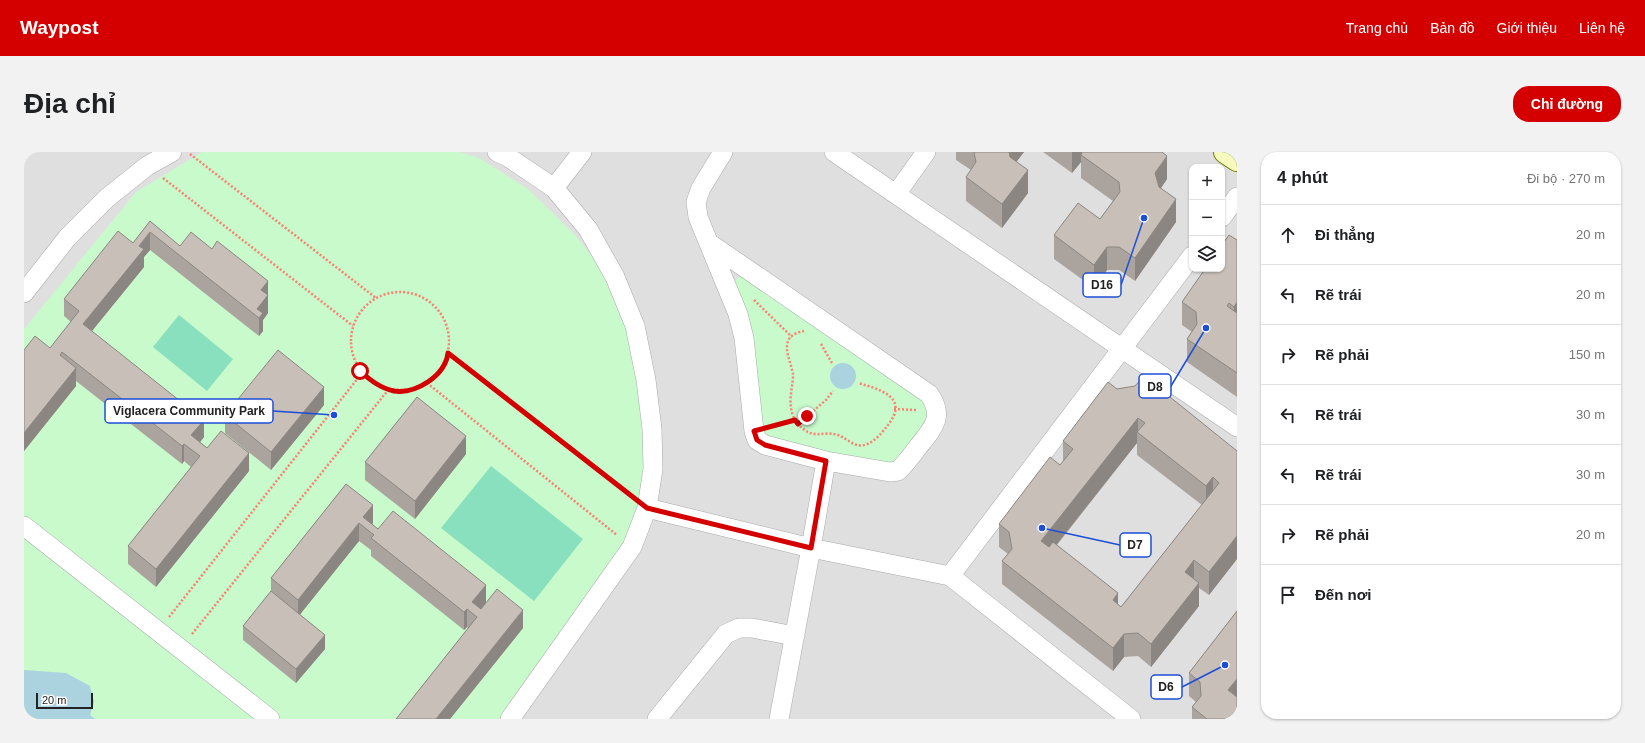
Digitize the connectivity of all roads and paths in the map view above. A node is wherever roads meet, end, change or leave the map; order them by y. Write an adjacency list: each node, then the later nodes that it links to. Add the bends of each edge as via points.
1 (172, 152): 10 (street)
2 (188, 152): 18 (path)
3 (582, 152): 11 (street)
4 (723, 152): 15 (street, via 701,188 696,202 698,217)
5 (834, 152): 12 (street)
6 (926, 152): 12 (street)
7 (1226, 152): 9 (street)
8 (506, 154): 11 (street)
9 (1237, 160)
10 (147, 166): 17 (street, via 107,198 67,238); 19 (path)
11 (554, 188): 35 (street, via 588,229 615,277 635,326 646,380 652,430 653,469)
12 (896, 194): 22 (street)
13 (1237, 197): 14 (street)
14 (1225, 213)
15 (709, 243): 33 (street, via 738,314 744,338); 34 (street, via 929,394 936,404 935,426 898,471 890,472)
16 (1189, 260): 22 (street)
17 (24, 293)
18 (376, 298): 19 (path, via 358,314); 23 (path, via 391,292 412,293 430,302 443,317 449,336)
19 (353, 326): 25 (path, via 351,353)
20 (810, 332): 30 (path, via 796,333 787,344 793,374 791,408)
21 (819, 339): 24 (path)
22 (1122, 349): 32 (street); 39 (street)
23 (448, 353): 26 (path, via 440,371); 35 (path)
24 (832, 363)
25 (362, 373): 28 (path, via 375,384); 40 (path)
26 (427, 383): 28 (path, via 412,389); 37 (path)
27 (858, 383): 31 (path, via 886,392 892,397 892,419 875,440 857,445 837,434 811,433)
28 (389, 389): 42 (path)
29 (833, 391): 31 (path)
30 (795, 420): 31 (path); 33 (path)
31 (798, 424)
32 (1237, 427)
33 (754, 431): 34 (street, via 757,440 765,445)
34 (826, 461): 38 (street)
35 (647, 508): 37 (street); 38 (street)
36 (24, 526): 40 (street)
37 (632, 547): 45 (street)
38 (811, 548): 39 (street); 41 (street)
39 (950, 576): 43 (street)
40 (158, 631): 42 (street)
41 (795, 636): 46 (street, via 752,628 739,628 726,634); 47 (street)
42 (180, 649): 44 (street)
43 (1119, 715)
44 (270, 719)
45 (510, 719)
46 (657, 719)
47 (779, 719)

